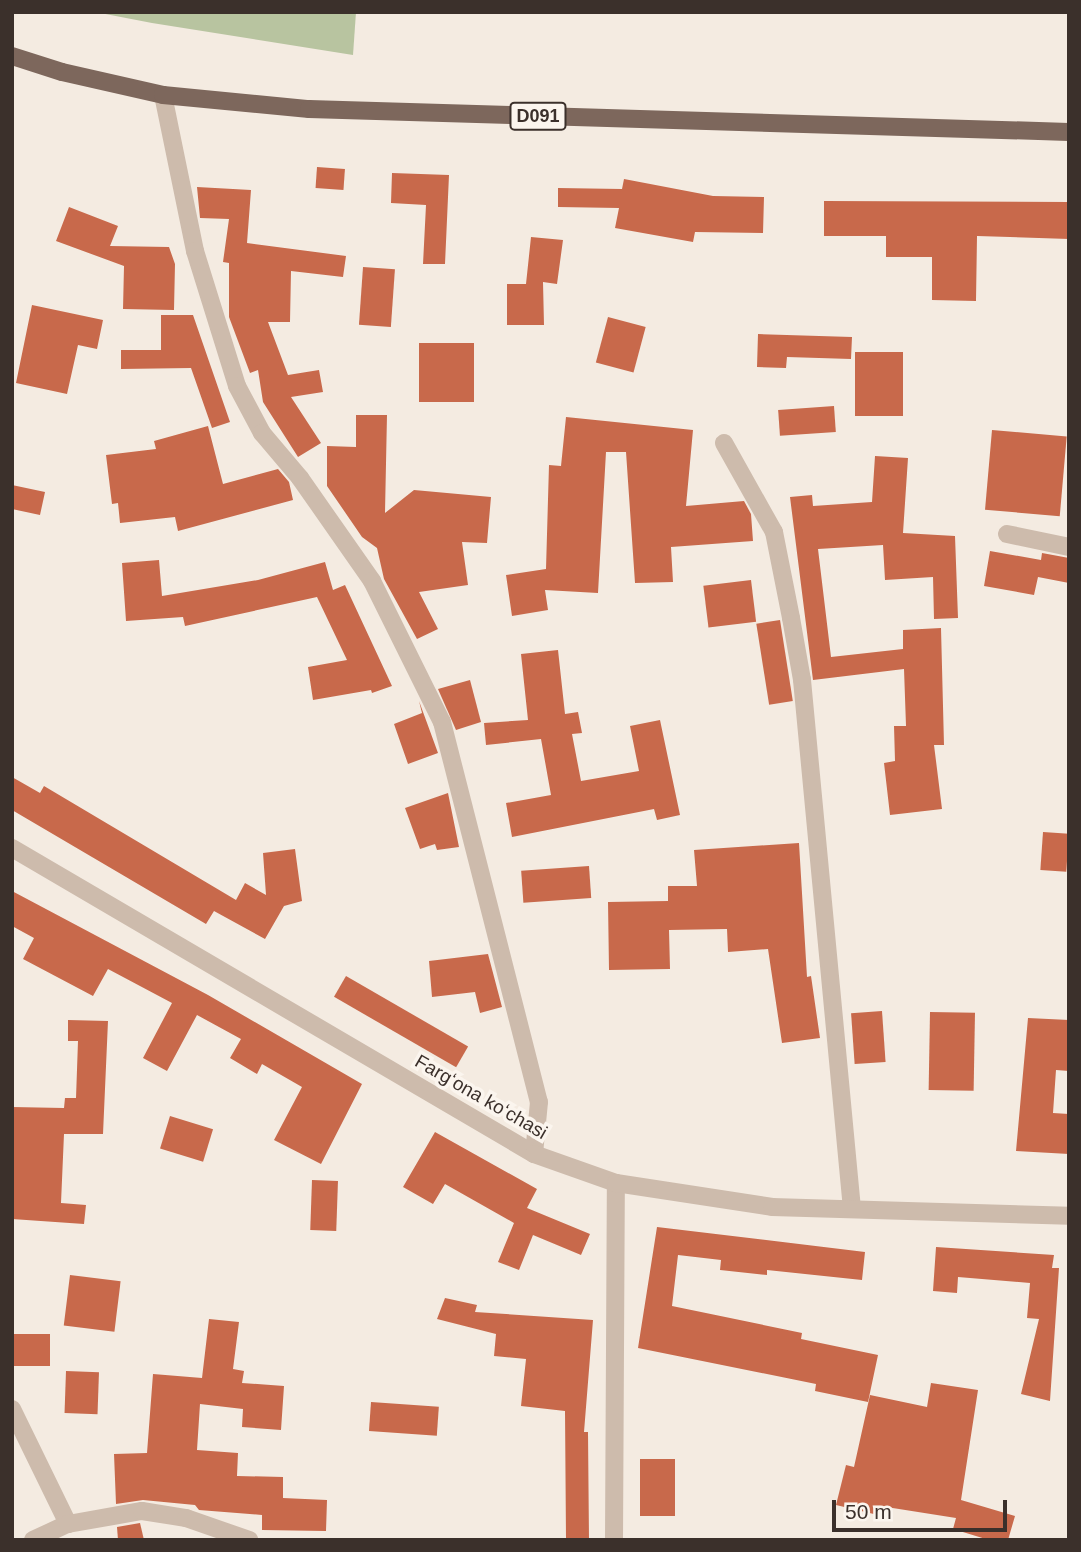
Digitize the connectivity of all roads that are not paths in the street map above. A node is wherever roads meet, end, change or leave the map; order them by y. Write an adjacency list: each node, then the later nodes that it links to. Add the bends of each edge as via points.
1 (12, 56): 2 (main road, D091)
2 (163, 95): 3 (main road, D091, via 309,109); 8 (street, via 195,251 237,386 262,433 300,478 372,581 442,722 539,1102)
3 (1069, 132)
4 (724, 443): 10 (street, via 774,532 792,618 802,680)
5 (1007, 534): 6 (street)
6 (1069, 547)
7 (12, 848): 8 (street, Fargʻona koʻchasi)
8 (534, 1154): 9 (street, Fargʻona koʻchasi)
9 (616, 1183): 10 (street, Fargʻona koʻchasi, via 772,1207); 16 (street)
10 (852, 1209): 11 (street, Fargʻona koʻchasi)
11 (1069, 1216)
12 (12, 1409): 13 (street)
13 (68, 1524): 14 (street); 15 (street, via 142,1511 186,1518)
14 (33, 1540)
15 (249, 1540)
16 (614, 1540)

